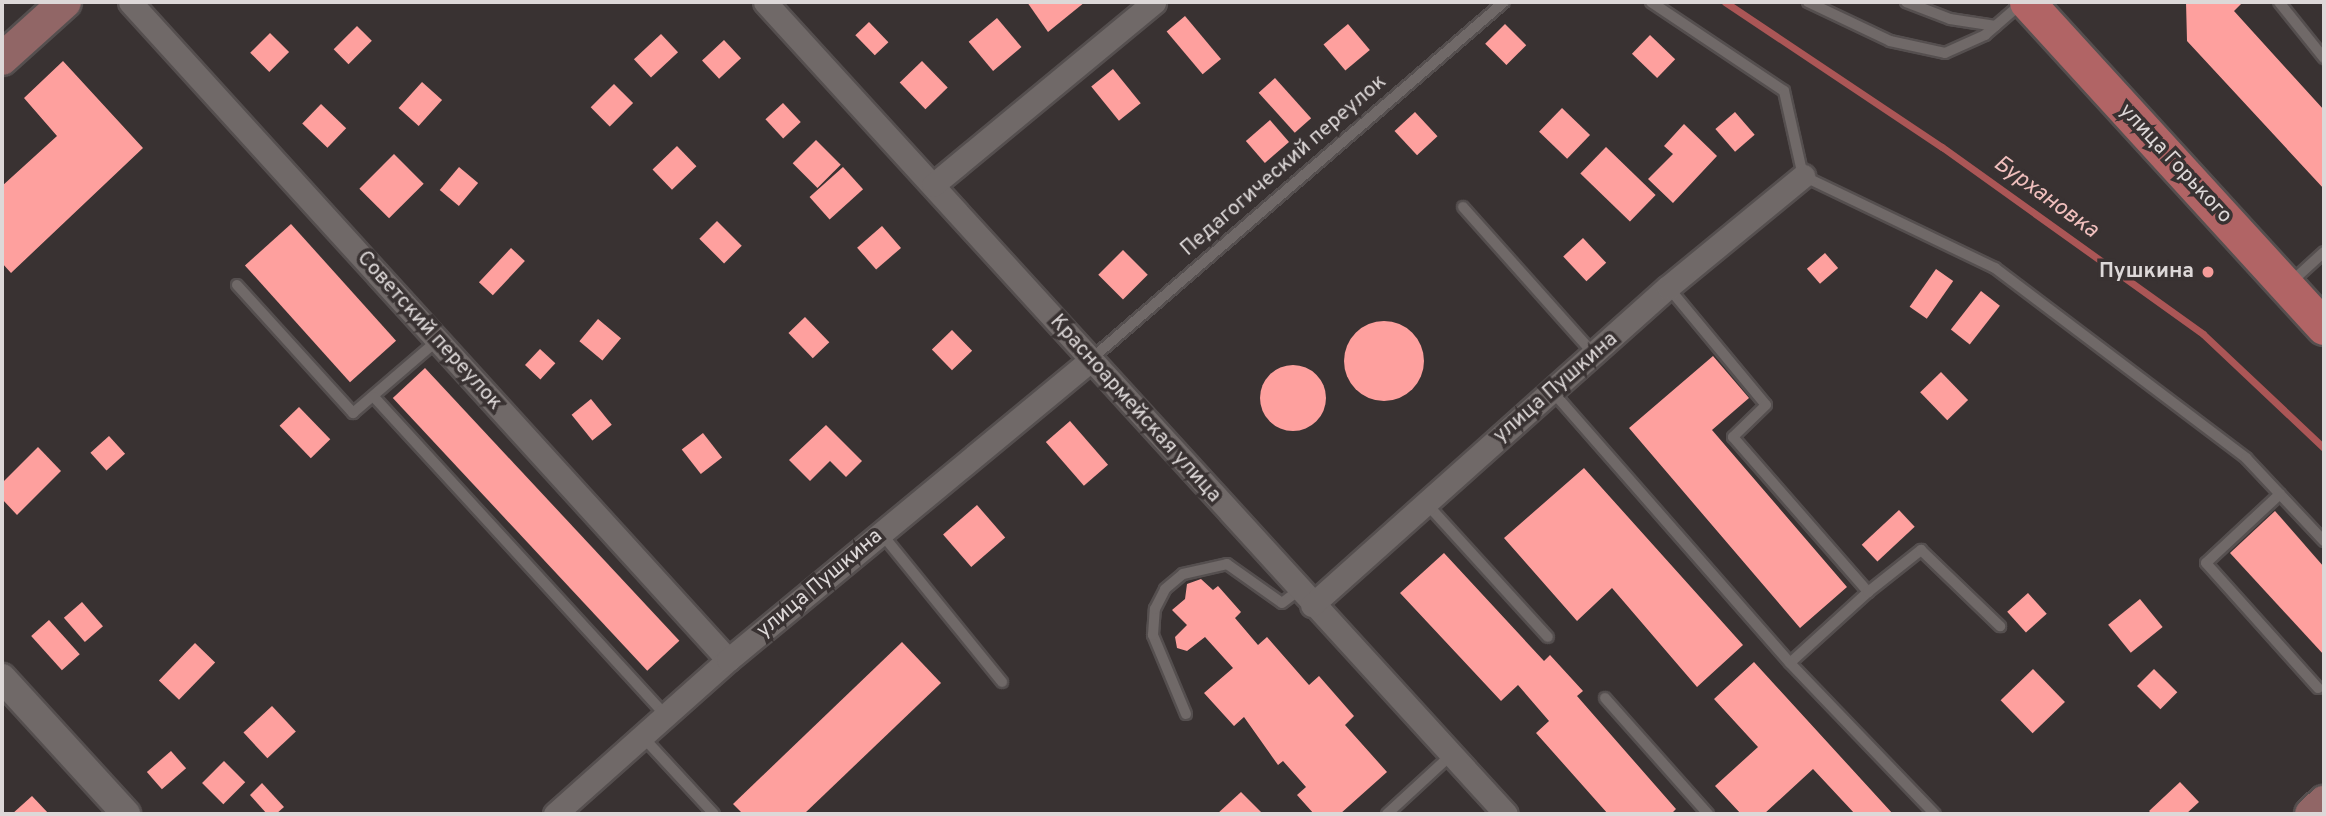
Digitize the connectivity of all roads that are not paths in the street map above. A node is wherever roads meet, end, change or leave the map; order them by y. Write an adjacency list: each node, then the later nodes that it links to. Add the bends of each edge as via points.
1 (65, 2): 13 (main road)
2 (130, 2): 22 (street, Советский переулок)
3 (765, 2): 15 (street, Красноармейская улица)
4 (1154, 2): 15 (street)
5 (1504, 2): 24 (lane, Педагогический переулок)
6 (1651, 2): 14 (lane, via 1784,91)
7 (1808, 2): 11 (lane, via 1891,41 1945,53)
8 (1906, 2): 11 (lane, via 1950,19)
9 (2025, 2): 11 (lane); 19 (main road, улица Горького)
10 (2279, 2): 12 (lane)
11 (1995, 26)
12 (2324, 58)
13 (2, 59)
14 (1803, 176): 20 (street, улица Пушкина); 27 (lane, via 1995,268 2246,458)
15 (933, 185): 24 (street, Красноармейская улица)
16 (1464, 207): 23 (lane)
17 (2324, 252): 19 (lane)
18 (237, 285): 26 (lane, via 353,413)
19 (2287, 286): 21 (main road, улица Горького)
20 (1668, 287): 23 (street, улица Пушкина); 31 (lane, via 1766,405 1733,437)
21 (2324, 327)
22 (438, 340): 26 (lane); 35 (street, Советский переулок)
23 (1594, 354): 25 (street, улица Пушкина)
24 (1090, 360): 29 (street, улица Пушкина); 32 (street, Красноармейская улица)
25 (1552, 391): 28 (street, улица Пушкина); 36 (lane)
26 (374, 397): 42 (lane)
27 (2280, 494): 30 (lane); 39 (lane, via 2206,563)
28 (1426, 503): 32 (street, улица Пушкина); 34 (lane)
29 (881, 533): 35 (street, улица Пушкина); 38 (lane)
30 (2324, 541)
31 (1868, 592): 33 (lane, via 1921,550); 36 (lane)
32 (1305, 597): 41 (lane, via 1282,603 1227,564 1183,575 1166,589 1154,609 1153,635); 44 (street, Красноармейская улица)
33 (2000, 626)
34 (1548, 637)
35 (729, 660): 42 (street, улица Пушкина)
36 (1790, 663): 52 (lane)
37 (2, 678): 46 (street)
38 (1002, 682)
39 (2318, 688)
40 (1605, 698): 51 (lane)
41 (1186, 714)
42 (666, 716): 43 (street, улица Пушкина)
43 (642, 736): 47 (street, улица Пушкина); 48 (lane)
44 (1452, 754): 49 (lane); 50 (street, Красноармейская улица)
45 (2324, 802): 53 (main road)
46 (127, 814)
47 (555, 814)
48 (714, 814)
49 (1387, 814)
50 (1507, 814)
51 (1708, 814)
52 (1935, 814)
53 (2311, 814)

